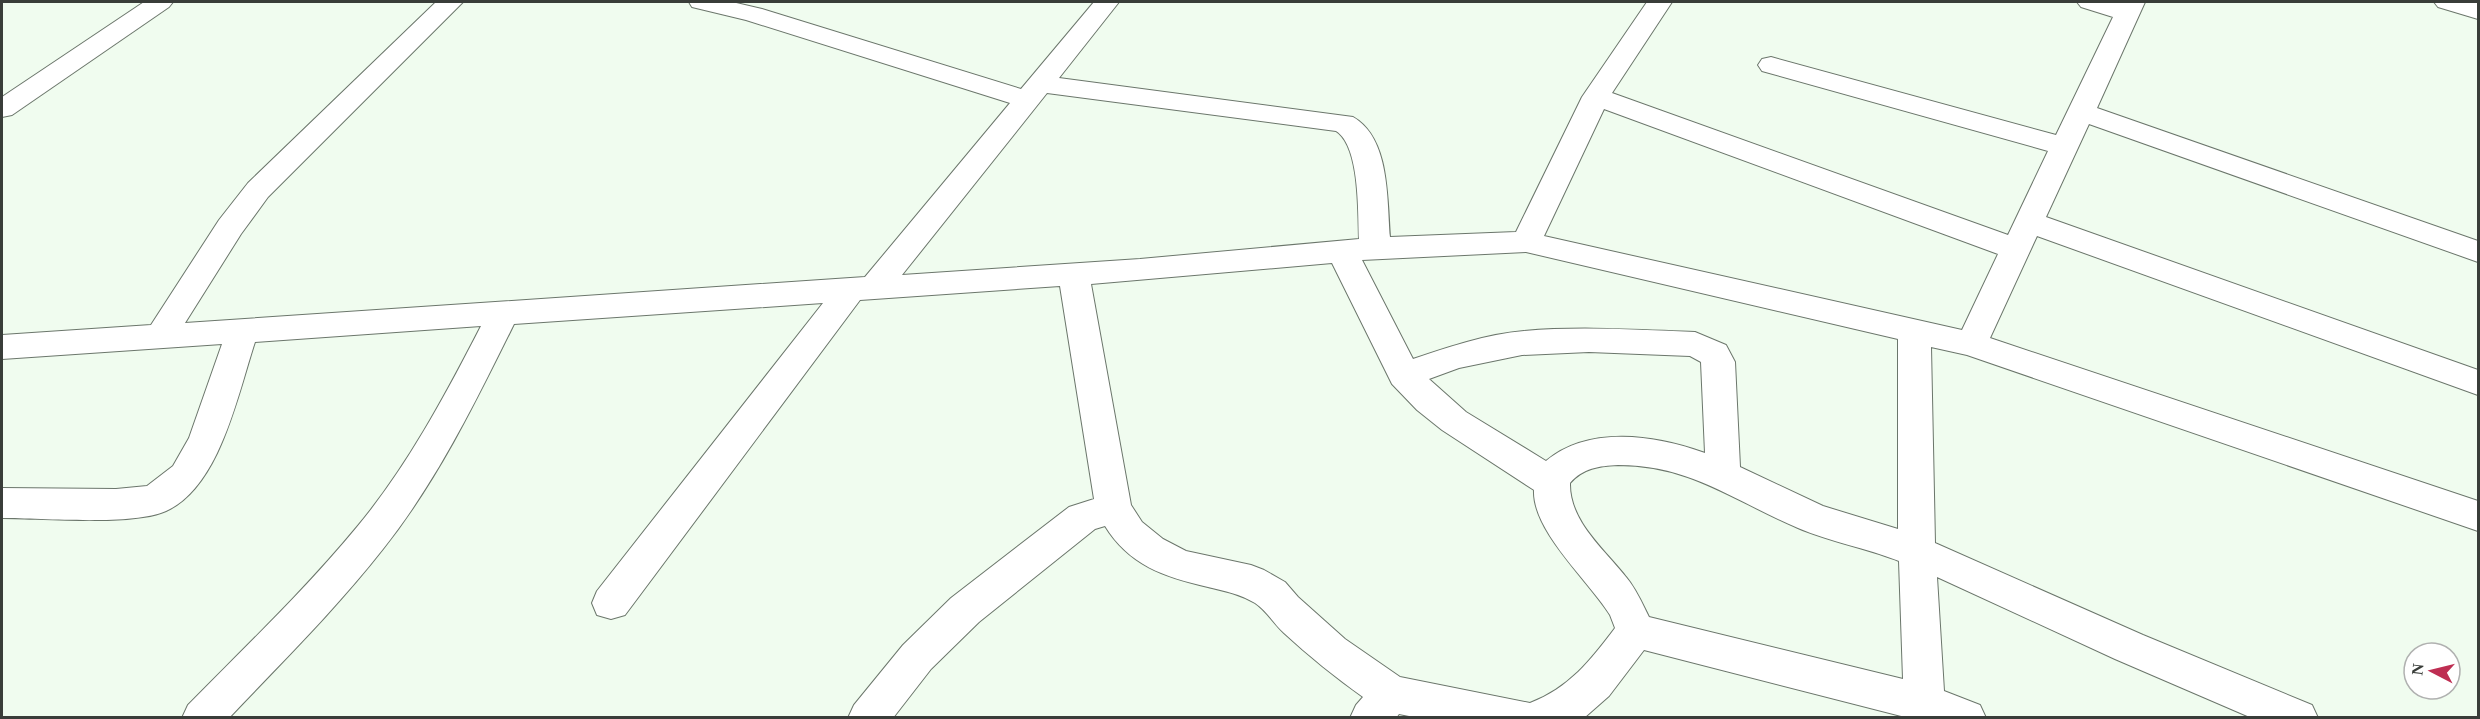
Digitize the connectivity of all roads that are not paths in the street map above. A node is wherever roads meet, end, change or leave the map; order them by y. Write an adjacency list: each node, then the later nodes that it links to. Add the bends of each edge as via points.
1 (160, 2): 14 (street)
2 (450, 2): 27 (street, via 258,190)
3 (701, 2): 9 (street)
4 (1107, 2): 12 (street)
5 (1659, 2): 13 (street)
6 (2090, 2): 8 (street)
7 (2447, 2): 10 (street)
8 (2130, 7): 15 (street)
9 (759, 8): 12 (street)
10 (2478, 11)
11 (1771, 65): 16 (street)
12 (1035, 92): 19 (street, via 1343,123 1360,138 1371,189); 23 (street)
13 (1596, 97): 17 (street); 18 (street)
14 (2, 109)
15 (2081, 111): 16 (street); 21 (street)
16 (2064, 146): 17 (street)
17 (2023, 235): 28 (street); 31 (street)
18 (1526, 242): 19 (street); 26 (street)
19 (1375, 248): 20 (street)
20 (1342, 251): 22 (street); 30 (street)
21 (2478, 252)
22 (1074, 274): 23 (street); 35 (street)
23 (863, 288): 24 (street); 38 (street)
24 (504, 312): 25 (street); 43 (street, via 458,402 371,537 312,605)
25 (243, 330): 27 (street); 34 (street, via 206,439 186,476 155,500 116,504)
26 (1914, 331): 28 (street); 37 (street)
27 (161, 335): 29 (street)
28 (1971, 344): 36 (street)
29 (2, 347)
30 (1404, 375): 32 (street, via 1455,357 1522,343 1589,340 1695,344 1714,354 1718,362); 33 (street, via 1454,421)
31 (2478, 383)
32 (1723, 474): 33 (street, via 1660,453 1601,451 1575,459 1560,470); 37 (street, via 1790,509)
33 (1552, 483): 39 (street, via 1552,505 1621,600)
34 (2, 503)
35 (1113, 508): 41 (street, via 1129,533 1150,550 1179,565 1251,581 1272,594); 44 (street, via 1082,518 965,610 917,657)
36 (2478, 516)
37 (1917, 553): 40 (street); 47 (street)
38 (611, 603)
39 (1636, 631): 40 (street); 42 (street, via 1590,691)
40 (1924, 703): 46 (street)
41 (1381, 706): 45 (street)
42 (1554, 716)
43 (202, 717)
44 (868, 717)
45 (1521, 717)
46 (1966, 717)
47 (2298, 717)

